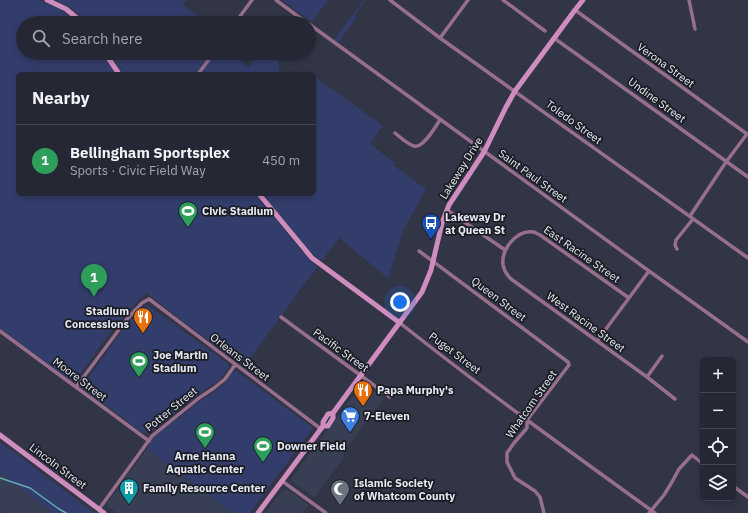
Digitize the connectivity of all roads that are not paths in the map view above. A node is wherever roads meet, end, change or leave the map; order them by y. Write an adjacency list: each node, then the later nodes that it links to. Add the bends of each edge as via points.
1 (47, 0): 10 (main road)
2 (252, 0): 11 (street)
3 (276, 0): 12 (street, Saint Paul Street)
4 (390, 0): 16 (street, Toledo Street)
5 (468, 0): 16 (street)
6 (503, 0): 15 (street)
7 (583, 0): 9 (main road, Lakeway Drive)
8 (689, 0): 13 (street)
9 (575, 10): 17 (main road, Lakeway Drive); 25 (street, Verona Street)
10 (74, 16)
11 (240, 16)
12 (297, 16)
13 (695, 29)
14 (316, 30): 23 (street, Saint Paul Street)
15 (546, 31)
16 (440, 38): 22 (street, Toledo Street)
17 (554, 38): 22 (main road, Lakeway Drive); 27 (street, Undine Street)
18 (110, 60): 20 (main road)
19 (209, 60): 21 (street)
20 (118, 72)
21 (200, 72)
22 (515, 91): 26 (main road, Lakeway Drive); 31 (street, Toledo Street)
23 (440, 120): 24 (street, via 422,145 416,147); 26 (street, Saint Paul Street)
24 (395, 133)
25 (748, 134): 27 (street)
26 (484, 152): 30 (main road, Lakeway Drive); 37 (street, Saint Paul Street)
27 (726, 162): 28 (street, Undine Street); 31 (street)
28 (748, 177)
29 (261, 196): 40 (main road, Puget Street, via 312,258)
30 (447, 210): 33 (street); 36 (main road, Lakeway Drive)
31 (692, 218): 32 (street, via 676,240); 35 (street, Toledo Street)
32 (677, 249)
33 (505, 250): 38 (street, East Racine Street, via 520,234 534,232); 42 (street, West Racine Street, via 503,266 511,279)
34 (419, 251): 36 (street, Queen Street)
35 (748, 258)
36 (434, 262): 40 (main road, Lakeway Drive, via 423,291); 45 (street, Queen Street)
37 (648, 271): 38 (street); 43 (street, Saint Paul Street)
38 (629, 298): 42 (street)
39 (281, 317): 47 (street, Pacific Street)
40 (400, 323): 47 (main road, Lakeway Drive); 52 (street, Puget Street)
41 (0, 331): 49 (street, Moore Street)
42 (597, 341): 48 (street, West Racine Street)
43 (748, 342)
44 (662, 356): 48 (street)
45 (568, 362): 52 (street, Whatcom Street, via 569,365)
46 (235, 365): 49 (street, Orleans Street, via 149,300 142,303 127,319); 53 (street, Orleans Street); 55 (street, Potter Street, via 225,379 158,431)
47 (361, 376): 50 (street, Pacific Street); 53 (main road, Lakeway Drive, via 333,413 328,414)
48 (647, 377): 51 (street, West Racine Street)
49 (76, 387): 55 (street, Moore Street)
50 (390, 397)
51 (675, 399)
52 (527, 420): 61 (street, Puget Street); 64 (street, Whatcom Street, via 527,428 508,453 507,462 515,478 540,497)
53 (322, 428): 57 (main road, Lakeway Drive)
54 (0, 435): 60 (main road, Lincoln Street)
55 (149, 441): 60 (street, Potter Street)
56 (700, 462): 61 (street, via 692,456 679,469 664,495)
57 (282, 481): 62 (main road, Lakeway Drive); 63 (street)
58 (736, 488): 59 (street)
59 (748, 497)
60 (99, 512)
61 (650, 512): 65 (street, Puget Street)
62 (258, 513)
63 (326, 513)
64 (544, 513)
65 (655, 513)

